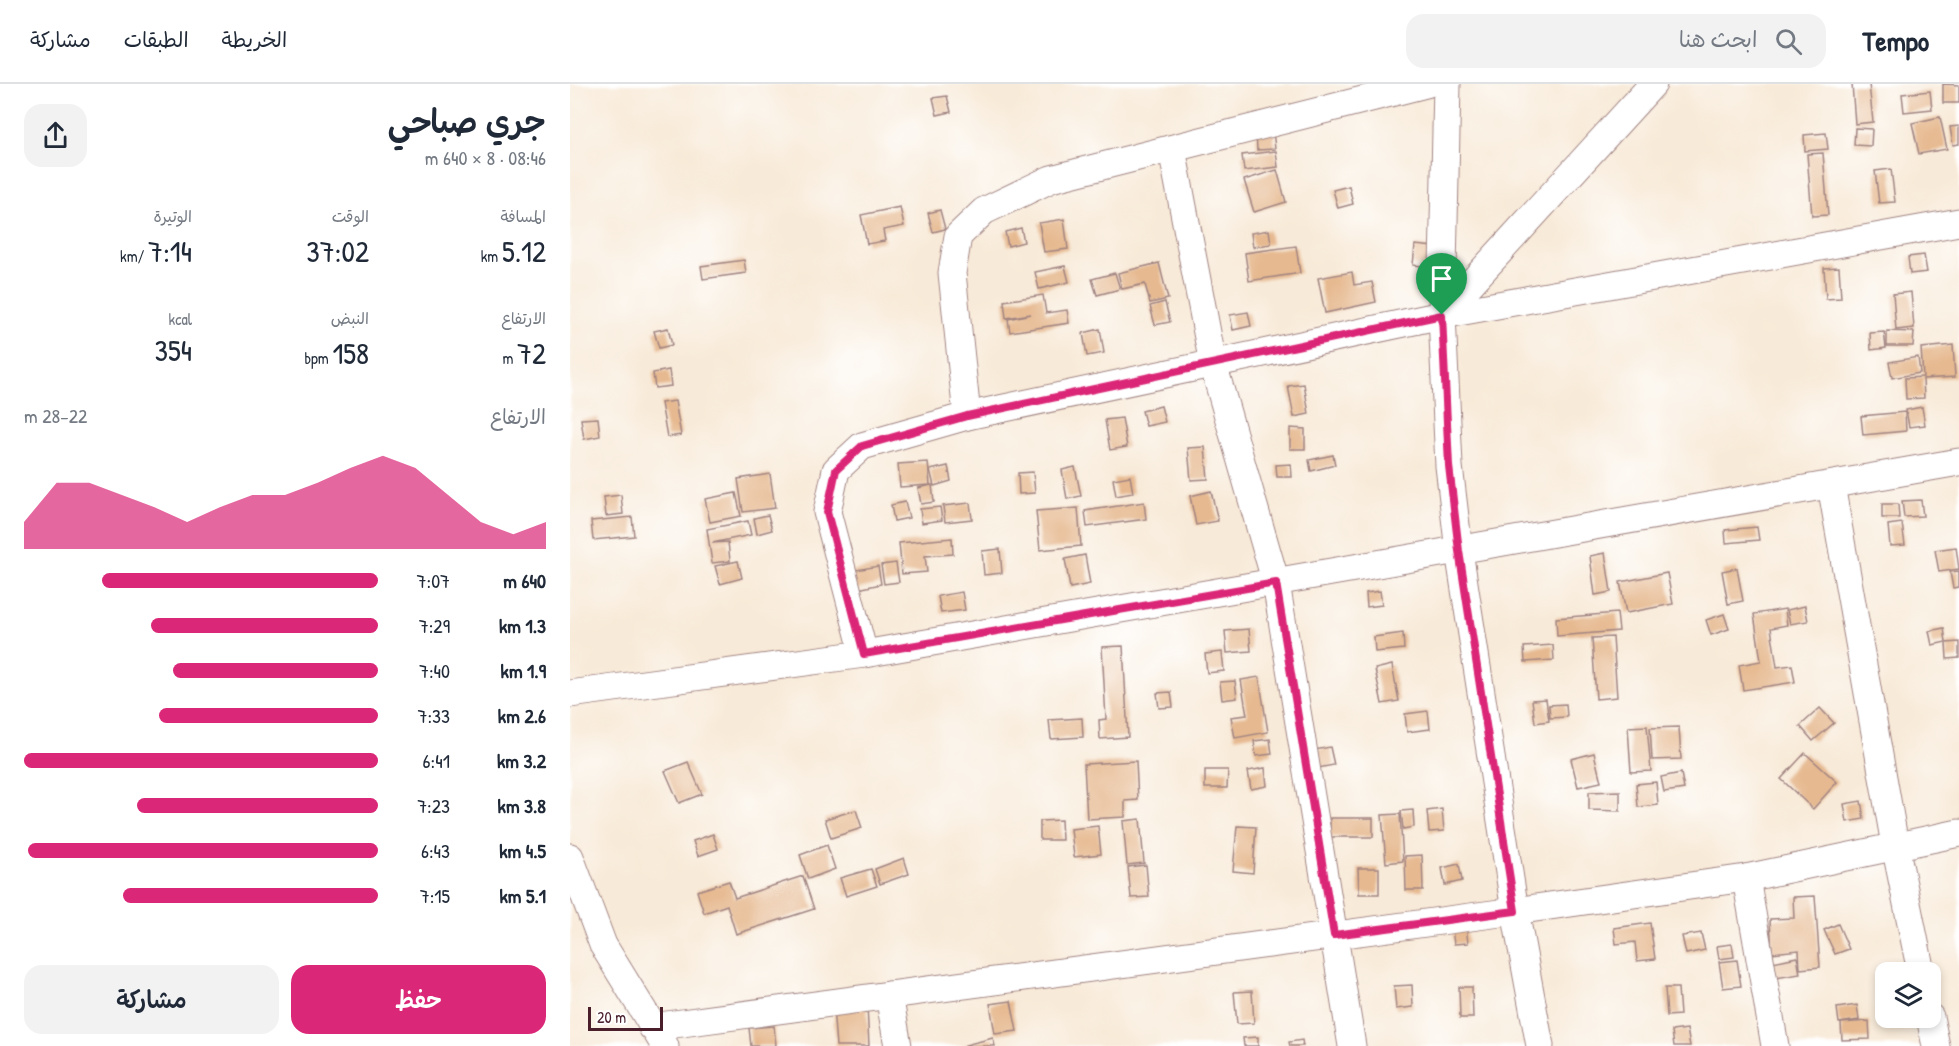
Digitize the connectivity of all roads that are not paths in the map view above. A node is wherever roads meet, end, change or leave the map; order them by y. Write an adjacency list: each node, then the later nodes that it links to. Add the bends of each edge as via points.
1 (1426, 84): 4 (street)
2 (1447, 84): 6 (street)
3 (1653, 84): 6 (street)
4 (1172, 149): 7 (street); 8 (street, via 1051,179 984,211 958,236 952,273)
5 (1959, 222): 6 (street)
6 (1442, 315): 7 (street); 11 (street, via 1449,466)
7 (1213, 364): 8 (street); 12 (street)
8 (967, 416): 13 (street, via 862,446 836,470 827,512)
9 (1959, 462): 10 (street)
10 (1831, 485): 11 (street); 16 (street)
11 (1459, 551): 12 (street); 19 (street)
12 (1276, 583): 13 (street); 20 (street)
13 (864, 654): 14 (street)
14 (570, 694)
15 (1959, 833): 16 (street)
16 (1895, 845): 18 (street); 21 (street)
17 (570, 857): 24 (street, via 603,945)
18 (1746, 878): 19 (street); 28 (street)
19 (1515, 911): 20 (street); 27 (street)
20 (1334, 935): 22 (street); 26 (street)
21 (1919, 962)
22 (889, 995): 24 (street); 25 (street)
23 (1932, 1028): 29 (street)
24 (659, 1036)
25 (898, 1046)
26 (1352, 1046)
27 (1540, 1046)
28 (1775, 1046)
29 (1936, 1046)

